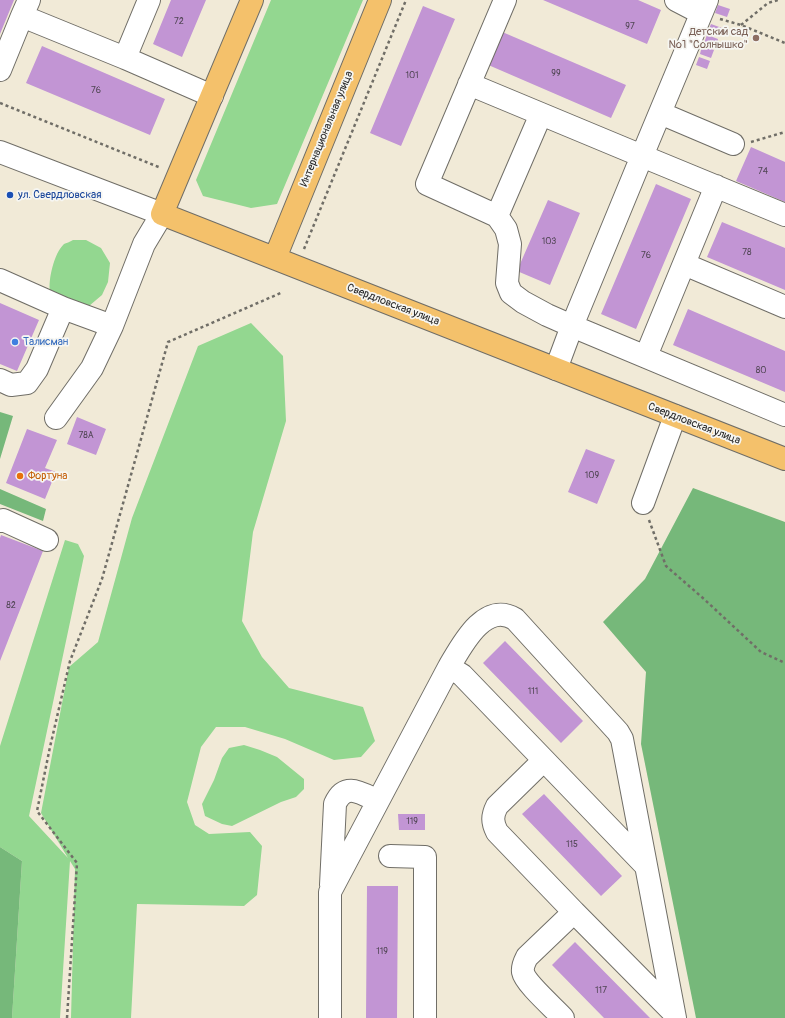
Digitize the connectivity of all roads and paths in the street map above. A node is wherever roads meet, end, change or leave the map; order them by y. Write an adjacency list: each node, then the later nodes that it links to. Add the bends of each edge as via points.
1 (149, 0): 12 (street)
2 (252, 0): 15 (main road)
3 (380, 0): 29 (main road, Интернациональная улица)
4 (406, 0): 28 (path)
5 (505, 0): 14 (street)
6 (676, 0): 8 (street)
7 (778, 0): 10 (path, via 768,3)
8 (704, 6): 10 (path); 17 (street)
9 (25, 8): 12 (street); 13 (street)
10 (741, 25): 11 (path)
11 (785, 43)
12 (125, 58): 15 (street)
13 (0, 70)
14 (469, 84): 18 (street); 27 (street, via 427,184)
15 (212, 96): 25 (main road)
16 (0, 103): 23 (path)
17 (660, 113): 20 (street); 22 (street)
18 (541, 114): 22 (street); 27 (street)
19 (785, 132): 20 (path)
20 (741, 144)
21 (0, 152): 25 (street, Свердловская улица)
22 (642, 156): 24 (street); 36 (street)
23 (162, 169)
24 (716, 186): 26 (street); 30 (street)
25 (162, 214): 29 (main road, Свердловская улица); 35 (street, via 144,244)
26 (785, 214)
27 (497, 216): 36 (street, via 506,229 510,244 507,283 511,293)
28 (302, 253)
29 (275, 258): 38 (main road, Свердловская улица)
30 (684, 264): 33 (street); 37 (street)
31 (0, 280): 34 (street)
32 (283, 292): 57 (path, via 168,342 102,579 70,661 37,811 77,863)
33 (785, 307)
34 (63, 308): 35 (street); 39 (street, via 37,369 27,383 11,385)
35 (112, 326): 42 (street, via 92,368)
36 (572, 326): 37 (street); 38 (street)
37 (646, 356): 40 (street)
38 (556, 369): 41 (main road, Свердловская улица)
39 (0, 380)
40 (785, 415)
41 (676, 416): 43 (main road, Свердловская улица); 44 (street)
42 (56, 418)
43 (785, 460)
44 (643, 503): 47 (path, via 666,566 761,652)
45 (0, 521): 46 (street, via 3,520)
46 (47, 540)
47 (785, 663)
48 (449, 667): 49 (street, via 458,671); 50 (street); 52 (street, via 463,644 482,621 501,614 515,618 622,739)
49 (544, 760): 52 (street); 54 (street, via 497,806 492,823 497,832)
50 (378, 801): 53 (street); 53 (street, via 350,790 344,791 338,797 335,804)
51 (390, 856): 59 (street, via 425,857)
52 (640, 856): 55 (street)
53 (330, 892): 58 (street)
54 (574, 912): 55 (street); 56 (street, via 527,957 524,963 523,973)
55 (670, 1007)
56 (555, 1015)
57 (67, 1018)
58 (330, 1018)
59 (425, 1018)

